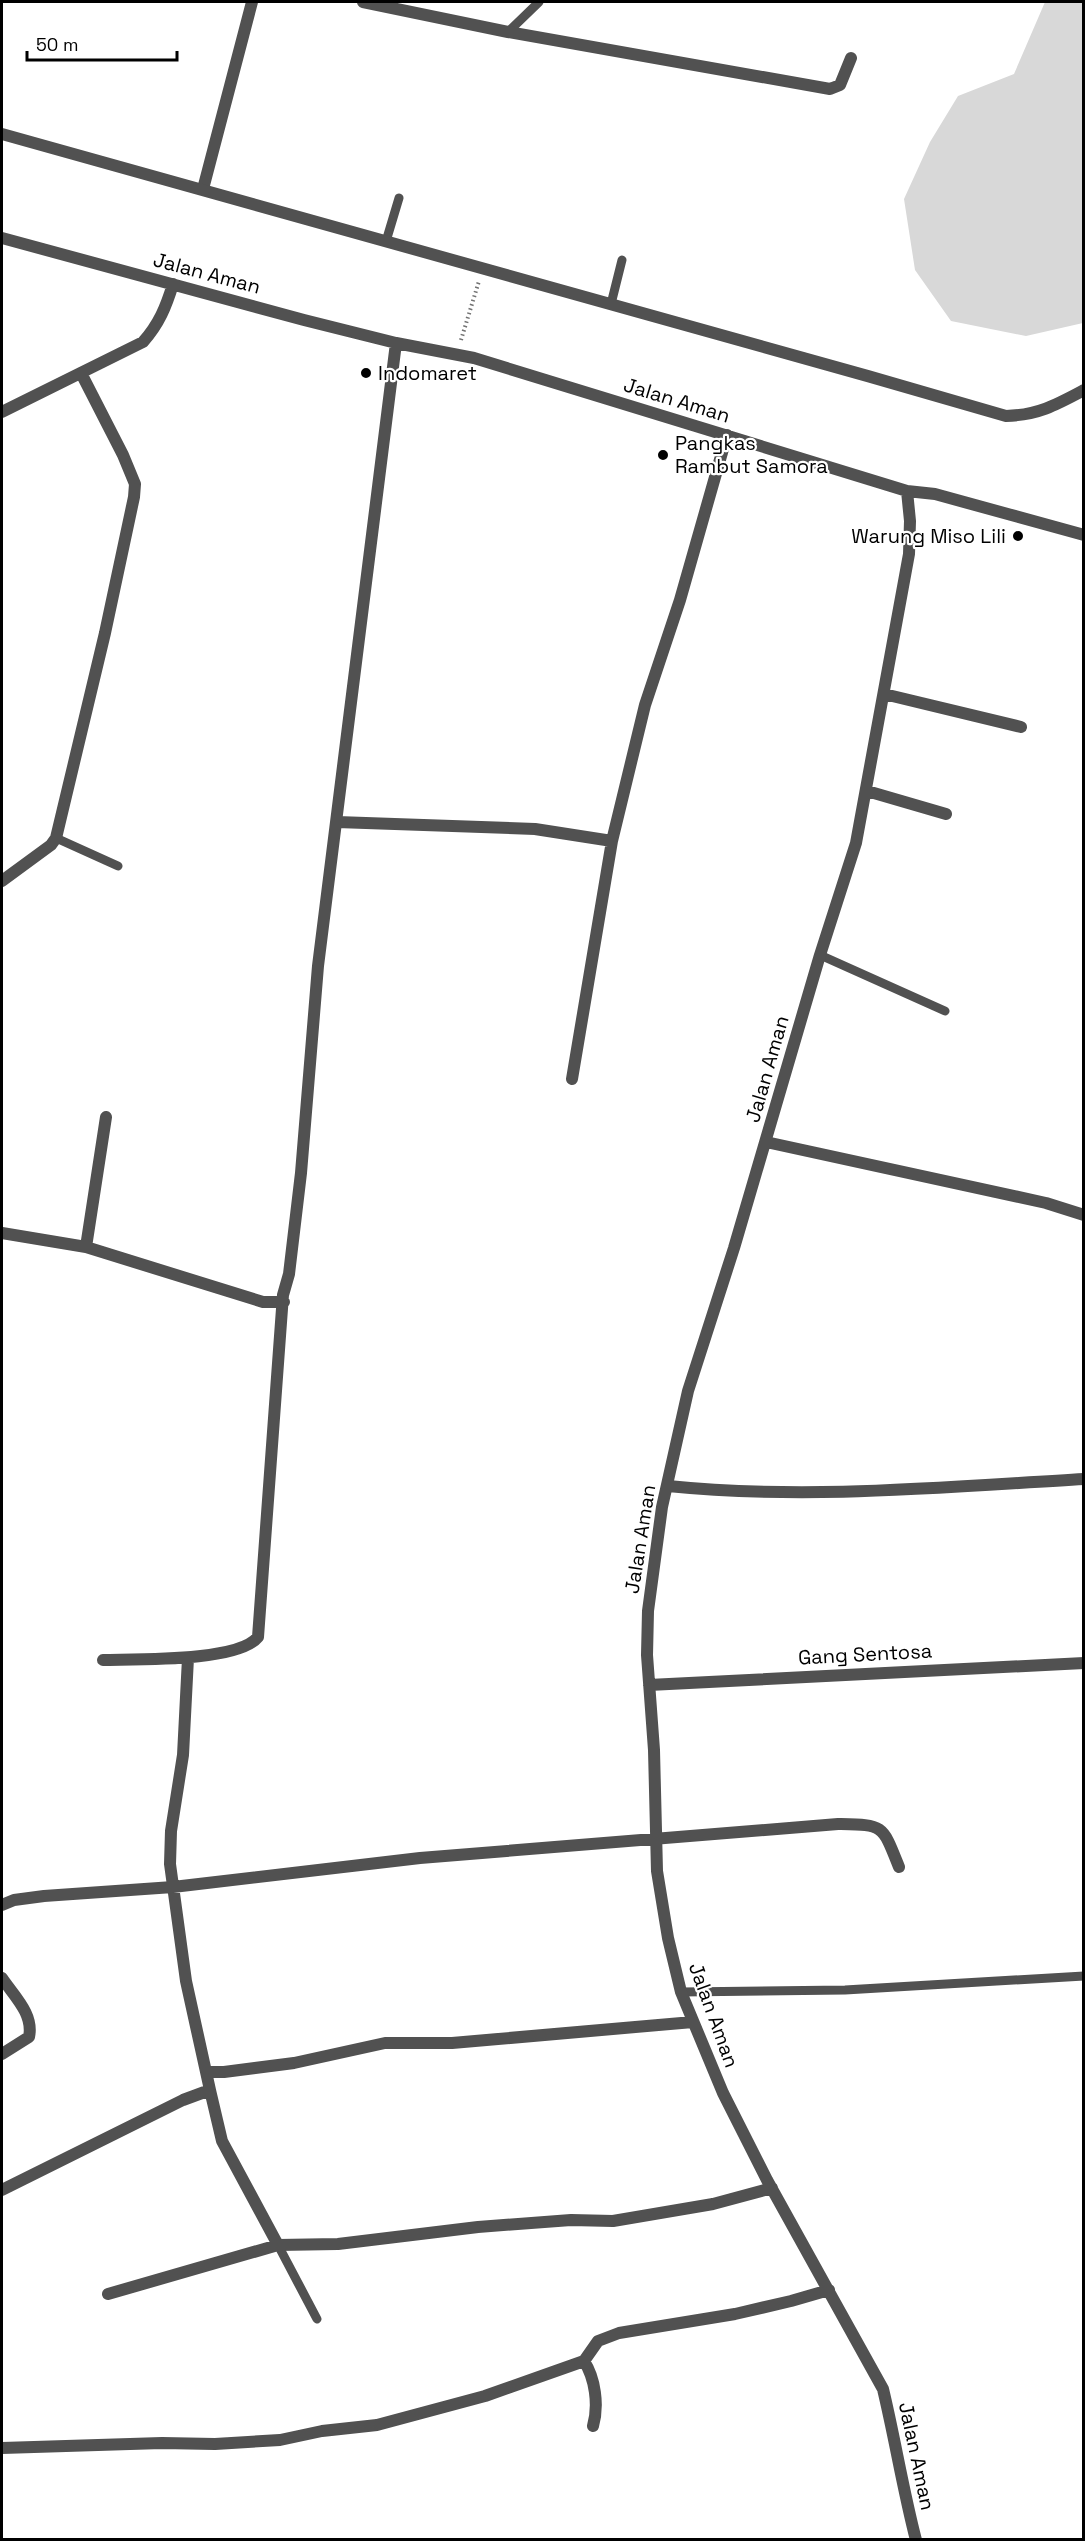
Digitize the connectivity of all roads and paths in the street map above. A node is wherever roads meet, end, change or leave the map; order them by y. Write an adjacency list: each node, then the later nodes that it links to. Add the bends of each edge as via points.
1 (252, 2): 7 (street)
2 (363, 2): 4 (street)
3 (539, 2): 4 (lane)
4 (508, 32): 5 (street, via 830,89 840,85)
5 (851, 58)
6 (2, 134): 7 (street)
7 (203, 189): 10 (street)
8 (399, 198): 10 (lane)
9 (2, 238): 13 (street, Jalan Aman)
10 (387, 238): 12 (street)
11 (622, 260): 14 (lane)
12 (484, 268): 14 (street); 16 (path)
13 (173, 284): 15 (street, Jalan Aman); 17 (street, via 164,313 143,342)
14 (611, 304): 18 (street, via 1006,416 1042,411)
15 (396, 343): 16 (street, Jalan Aman); 27 (street)
16 (456, 355): 20 (street, Jalan Aman)
17 (81, 373): 19 (street); 28 (street, via 135,484 126,539)
18 (1083, 390)
19 (2, 412)
20 (727, 435): 21 (street, Jalan Aman); 29 (street, via 645,705)
21 (907, 491): 22 (street, via 935,494); 23 (street, Jalan Aman, via 909,554)
22 (1083, 536)
23 (884, 693): 24 (street); 25 (street, Jalan Aman)
24 (1021, 727)
25 (867, 791): 26 (street); 32 (street, Jalan Aman, via 856,843)
26 (946, 814)
27 (337, 822): 29 (street, via 535,830); 40 (street, via 318,966 301,1173)
28 (56, 838): 30 (lane); 31 (street)
29 (612, 841): 34 (street)
30 (118, 866)
31 (2, 881)
32 (820, 955): 33 (lane); 36 (street, Jalan Aman)
33 (945, 1011)
34 (572, 1079)
35 (106, 1117): 39 (street)
36 (766, 1142): 37 (street, via 1046,1203); 42 (street, Jalan Aman, via 688,1391)
37 (1083, 1215)
38 (2, 1233): 39 (street)
39 (86, 1247): 40 (street, via 263,1302)
40 (284, 1302): 43 (street, via 258,1637 249,1645)
41 (1083, 1479): 42 (street, via 802,1492)
42 (668, 1486): 46 (street, Jalan Aman, via 648,1611)
43 (188, 1658): 44 (street); 49 (street, via 183,1755 171,1831)
44 (103, 1660)
45 (1083, 1664): 46 (street, Gang Sentosa)
46 (649, 1685): 47 (street, Jalan Aman)
47 (656, 1839): 48 (street, via 838,1824 870,1825 882,1829 887,1836); 49 (street, via 420,1858); 53 (street, Jalan Aman, via 657,1871)
48 (899, 1867)
49 (173, 1887): 50 (street, via 44,1896); 56 (street, via 186,1981)
50 (2, 1905)
51 (1083, 1976): 53 (lane, via 845,1990)
52 (2, 1978): 55 (street, via 32,2027 30,2037)
53 (681, 1992): 54 (street, Jalan Aman)
54 (693, 2022): 56 (street, via 452,2043 385,2043 294,2063); 58 (street, Jalan Aman, via 723,2093)
55 (2, 2054)
56 (206, 2072): 57 (street)
57 (210, 2090): 59 (street); 60 (street, via 222,2141)
58 (771, 2188): 60 (street, via 713,2204 614,2221 571,2220 338,2244); 61 (street, Jalan Aman)
59 (2, 2190)
60 (278, 2245): 62 (street); 63 (lane)
61 (829, 2290): 64 (street, via 735,2314 619,2333 598,2341); 67 (street, Jalan Aman, via 883,2389)
62 (108, 2294)
63 (317, 2319)
64 (584, 2361): 65 (street, via 593,2382); 66 (street, via 485,2396 397,2420 280,2440)
65 (593, 2426)
66 (2, 2448)
67 (916, 2540)

